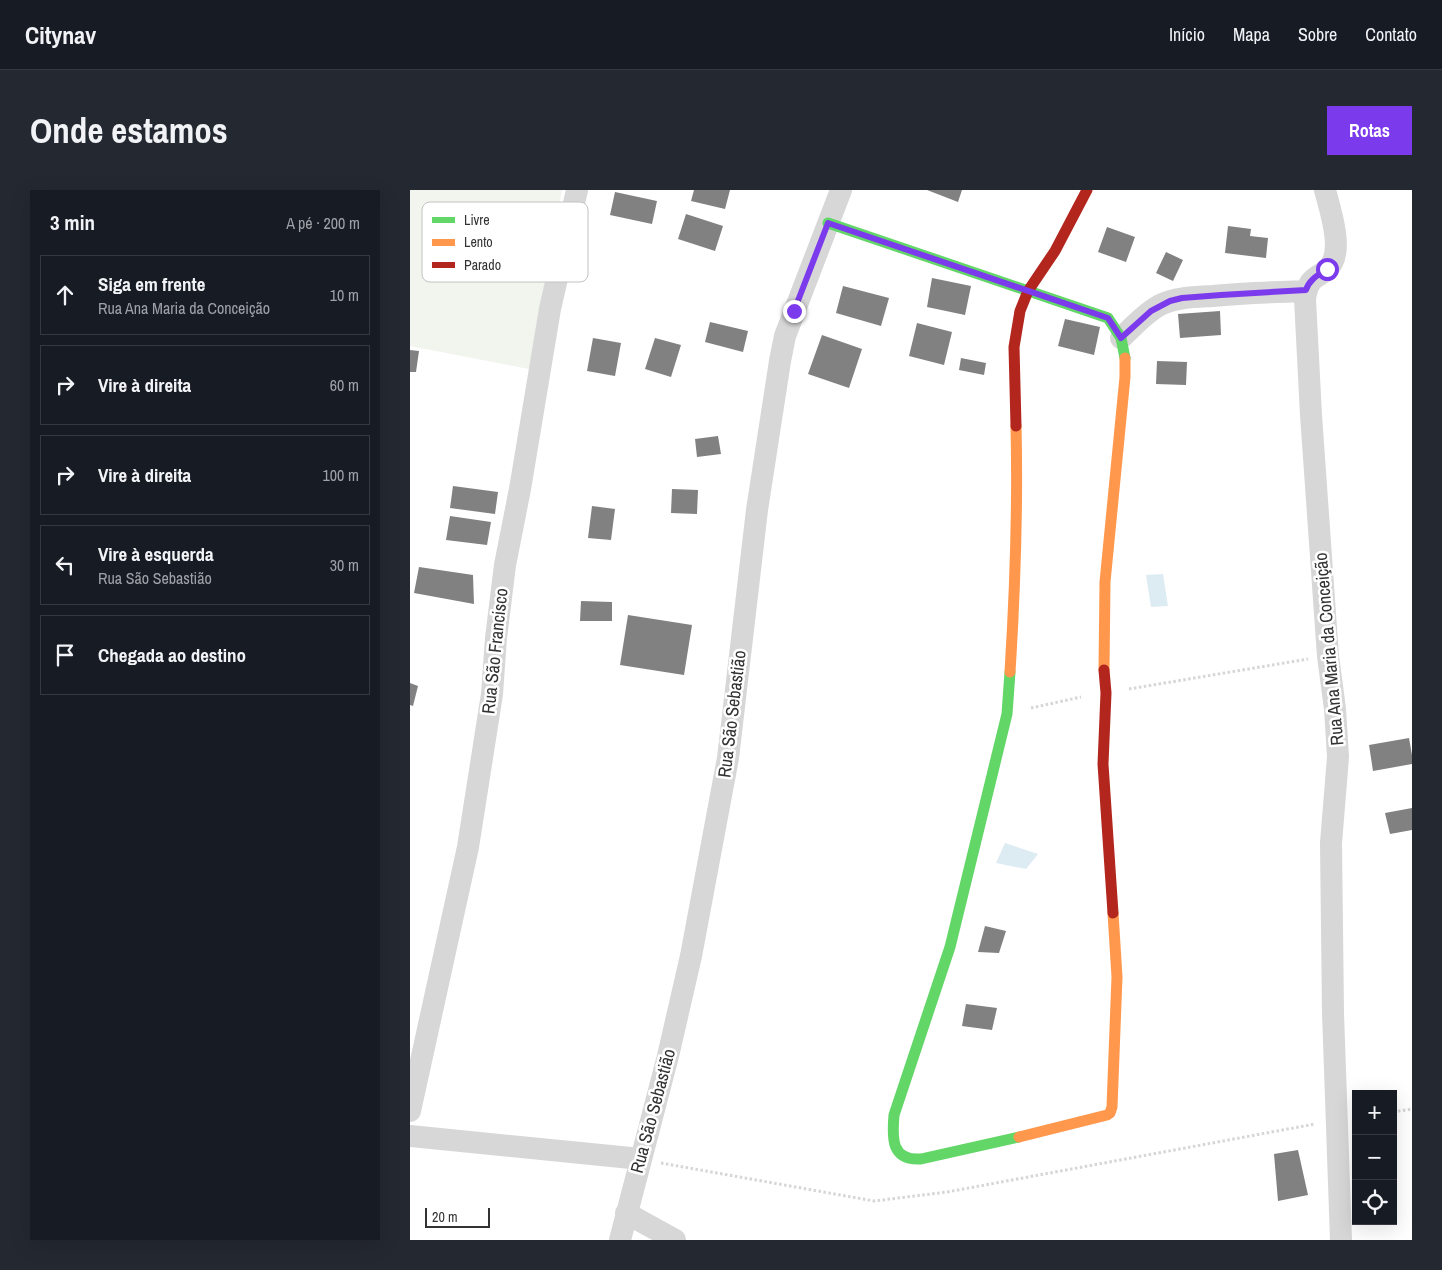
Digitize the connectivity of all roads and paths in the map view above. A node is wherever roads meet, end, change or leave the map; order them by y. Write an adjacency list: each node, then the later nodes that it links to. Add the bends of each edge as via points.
1 (841, 190): 4 (street, Rua São Sebastião)
2 (1087, 190): 7 (street, via 1055,251)
3 (1325, 190): 6 (street, via 1334,230 1335,256 1332,264 1313,279)
4 (828, 223): 7 (street); 17 (street, Rua São Sebastião, via 785,336 757,510 728,758 691,956)
5 (556, 282): 13 (street, Rua São Francisco, via 505,565 492,694 468,847)
6 (1306, 290): 8 (street, via 1170,301 1151,311); 9 (street, Rua Ana Maria da Conceição, via 1308,372)
7 (1028, 291): 8 (street, via 1108,318); 11 (street, via 1020,311 1014,348 1017,466)
8 (1121, 338): 10 (street, via 1125,377 1105,582)
9 (1328, 656): 10 (path); 15 (street, Rua Ana Maria da Conceição, via 1338,757 1331,843)
10 (1106, 693): 11 (path); 11 (street, via 1103,764 1117,977 1110,1113 1019,1137 921,1159 907,1159 896,1147 894,1116 950,947)
11 (1006, 714)
12 (1412, 1109): 14 (path)
13 (410, 1111)
14 (1397, 1111)
15 (1337, 1120): 17 (path, via 946,1192 874,1201); 21 (street, Rua Ana Maria da Conceição)
16 (410, 1136): 17 (street)
17 (641, 1159): 18 (street, Rua São Sebastião)
18 (626, 1213): 19 (street, Rua São Sebastião); 20 (street)
19 (620, 1240)
20 (675, 1240)
21 (1341, 1240)

